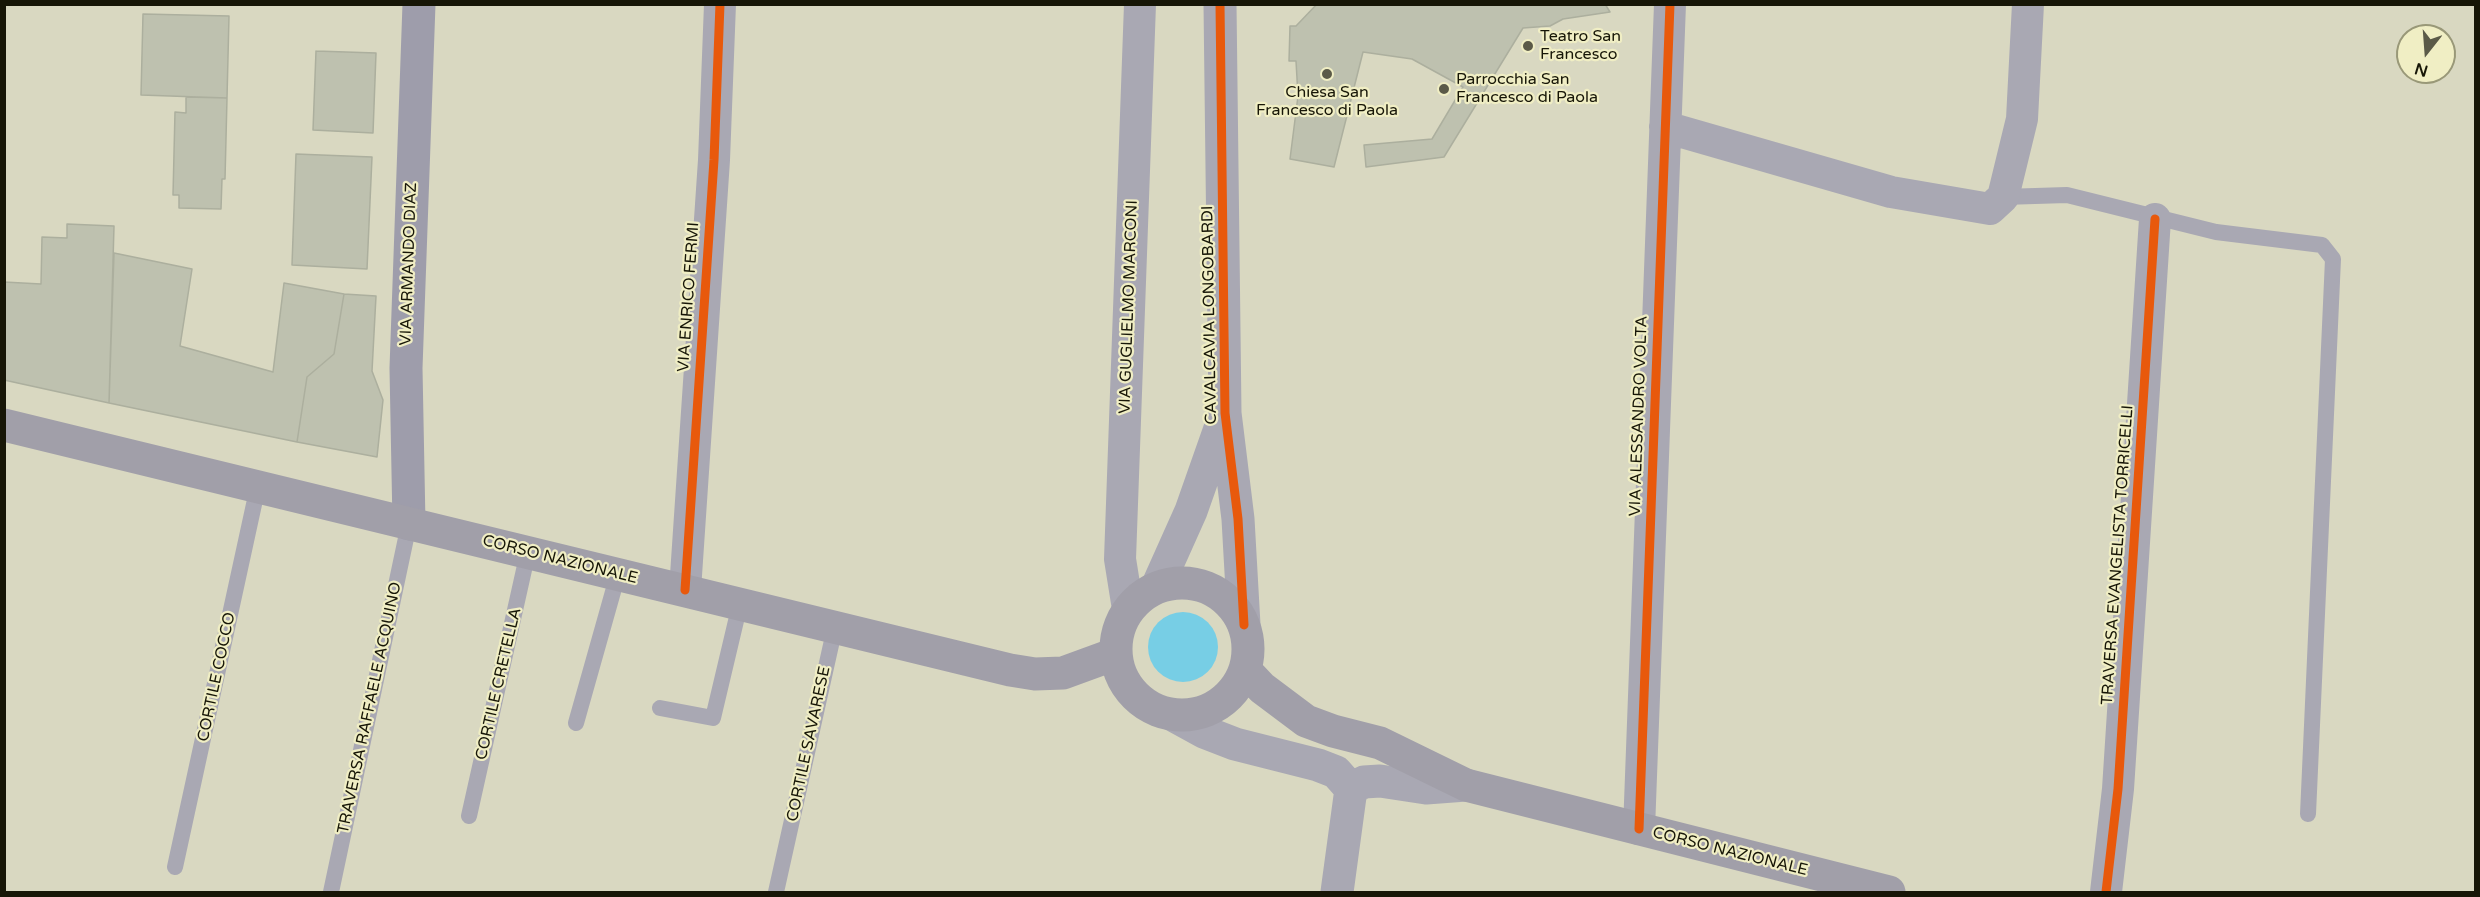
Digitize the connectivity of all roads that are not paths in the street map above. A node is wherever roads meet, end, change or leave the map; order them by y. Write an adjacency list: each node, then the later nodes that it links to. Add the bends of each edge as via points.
1 (419, 4): 13 (main road, VIA ARMANDO DIAZ, via 406,368)
2 (720, 4): 17 (street, VIA ENRICO FERMI, via 714,160)
3 (1140, 4): 19 (street, VIA GUGLIELMO MARCONI, via 1120,559)
4 (1220, 4): 10 (street, CAVALCAVIA LONGOBARDI)
5 (1670, 4): 7 (street, VIA ALESSANDRO VOLTA)
6 (2028, 4): 8 (street, via 2022,119)
7 (1665, 128): 8 (street, via 1891,192 1990,209); 31 (street, VIA ALESSANDRO VOLTA)
8 (2003, 197): 9 (lane, via 2067,195)
9 (2155, 219): 29 (lane, via 2216,232 2322,245 2333,259); 39 (street, TRAVERSA EVANGELISTA TORRICELLI, via 2118,789)
10 (1225, 413): 16 (street, CAVALCAVIA LONGOBARDI, via 1191,512); 20 (street, CAVALCAVIA LONGOBARDI, via 1238,519)
11 (4, 425): 12 (main road, CORSO NAZIONALE)
12 (258, 486): 13 (main road, CORSO NAZIONALE); 33 (lane, CORTILE COCCO)
13 (409, 524): 14 (main road, CORSO NAZIONALE); 34 (lane, TRAVERSA RAFFAELE ACQUINO)
14 (528, 552): 15 (main road, CORSO NAZIONALE); 30 (lane, CORTILE CRETELLA)
15 (618, 574): 17 (main road, CORSO NAZIONALE); 26 (lane)
16 (1157, 587): 19 (main road); 20 (main road, via 1178,582 1218,592 1234,607)
17 (684, 590): 18 (main road, CORSO NAZIONALE)
18 (740, 604): 21 (main road, CORSO NAZIONALE); 24 (lane, via 713,718)
19 (1128, 609): 22 (main road, via 1120,623)
20 (1244, 625): 23 (main road, via 1249,648)
21 (835, 627): 22 (main road, CORSO NAZIONALE, via 1035,674 1062,673); 32 (lane, CORTILE SAVARESE)
22 (1115, 654): 25 (main road, via 1121,676 1134,694 1152,708)
23 (1245, 670): 25 (main road, via 1234,690 1217,705 1196,714); 27 (main road, CORSO NAZIONALE, via 1306,721 1380,743)
24 (660, 708)
25 (1173, 715): 28 (street, via 1235,744 1336,772)
26 (576, 723)
27 (1466, 784): 28 (street, CORSO NAZIONALE, via 1426,788 1380,781 1364,782); 31 (main road, CORSO NAZIONALE)
28 (1351, 789): 37 (street)
29 (2308, 814)
30 (470, 816)
31 (1639, 828): 38 (main road, CORSO NAZIONALE)
32 (783, 861): 35 (lane, CORTILE SAVARESE); 36 (lane, CORTILE SAVARESE)
33 (176, 867)
34 (331, 892)
35 (776, 892)
36 (788, 892)
37 (1336, 892)
38 (1889, 892)
39 (2106, 892)

